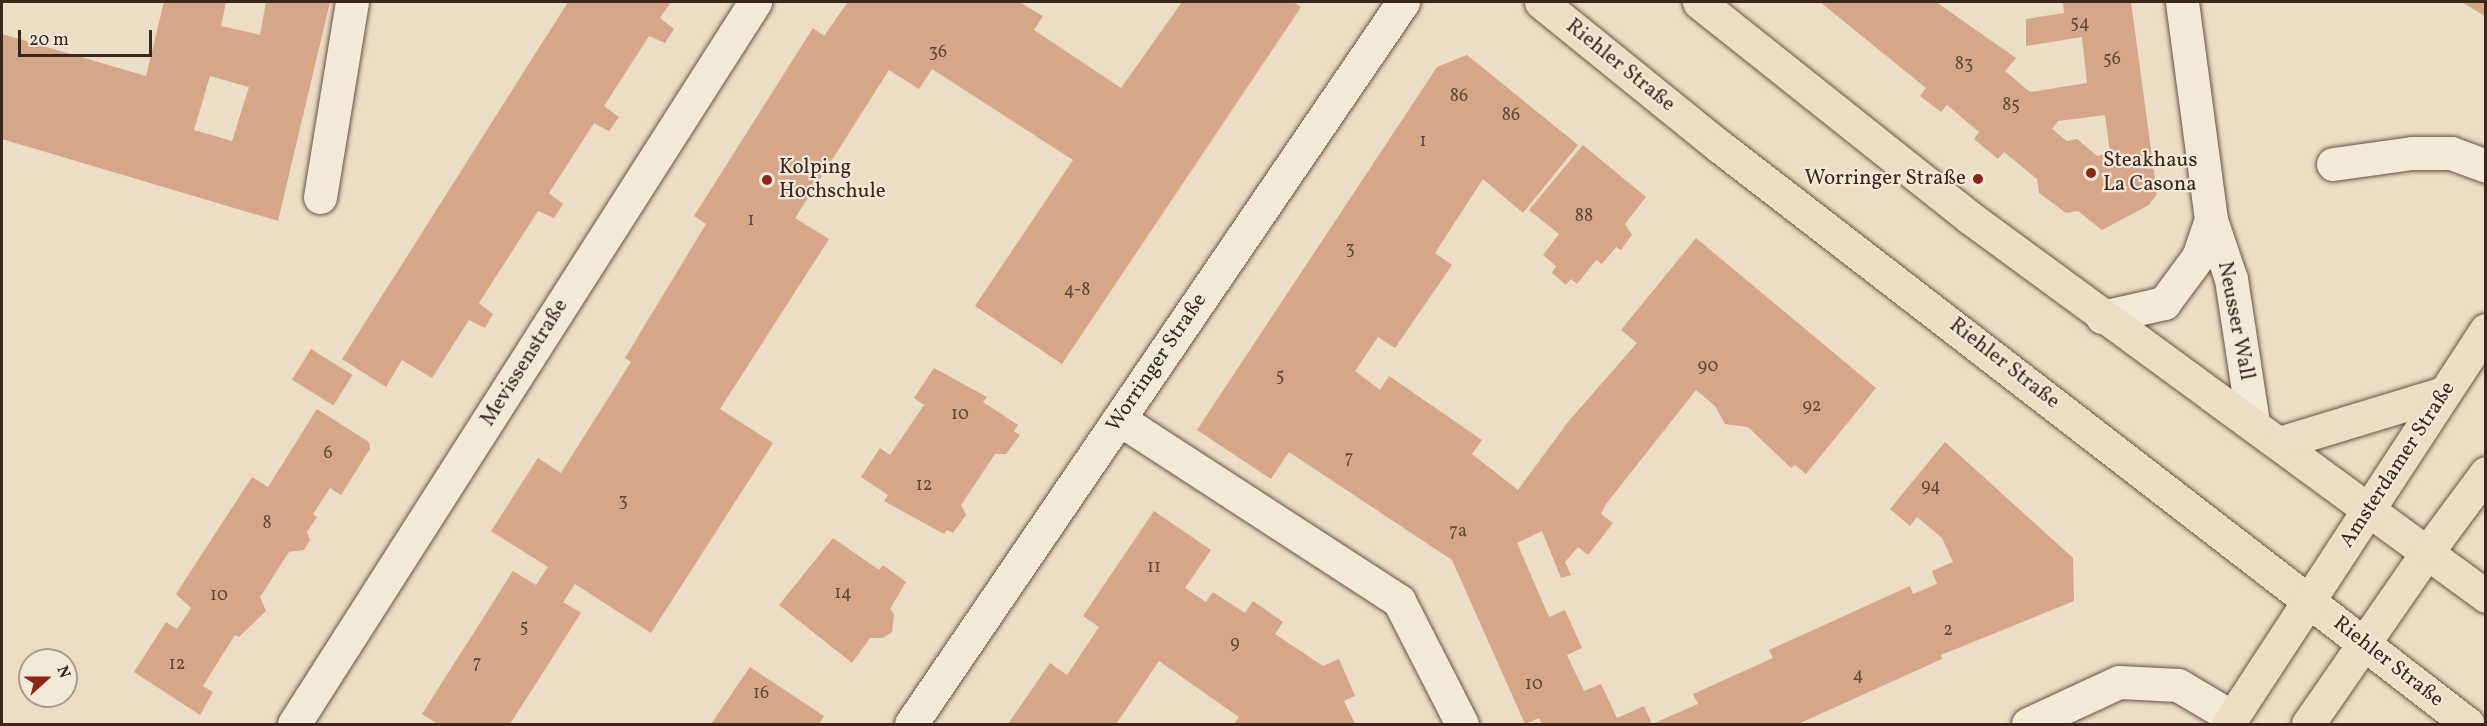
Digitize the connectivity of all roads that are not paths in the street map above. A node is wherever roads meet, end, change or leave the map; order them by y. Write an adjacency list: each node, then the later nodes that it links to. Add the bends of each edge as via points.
1 (352, 2): 9 (street)
2 (755, 2): 24 (street, Mevissenstraße)
3 (1541, 2): 21 (main road, Riehler Straße, via 1719,146)
4 (1699, 2): 11 (main road)
5 (2182, 2): 10 (street, Neusser Wall)
6 (1389, 7): 14 (street, Worringer Straße)
7 (2333, 164): 8 (street, via 2441,153)
8 (2486, 166)
9 (320, 197)
10 (2211, 220): 11 (street, Neusser Wall, via 2198,257 2164,303); 15 (street, Neusser Wall, via 2231,279)
11 (2102, 317): 15 (main road)
12 (2486, 330): 13 (main road, Amsterdamer Straße)
13 (2444, 393): 16 (main road); 18 (main road, Amsterdamer Straße)
14 (1119, 419): 25 (street, Worringer Straße); 26 (street, via 1399,601)
15 (2253, 423): 16 (main road)
16 (2279, 443): 18 (main road)
17 (2486, 473): 19 (main road)
18 (2372, 508): 19 (main road); 21 (main road, Amsterdamer Straße)
19 (2428, 551): 20 (main road); 22 (main road)
20 (2486, 596)
21 (2309, 600): 22 (main road, Riehler Straße); 23 (main road, Amsterdamer Straße)
22 (2365, 643): 28 (main road); 29 (main road, Riehler Straße)
23 (2230, 721): 27 (street, via 2178,685 2119,682)
24 (294, 724)
25 (911, 724)
26 (1462, 724)
27 (2028, 724)
28 (2308, 724)
29 (2468, 724)

